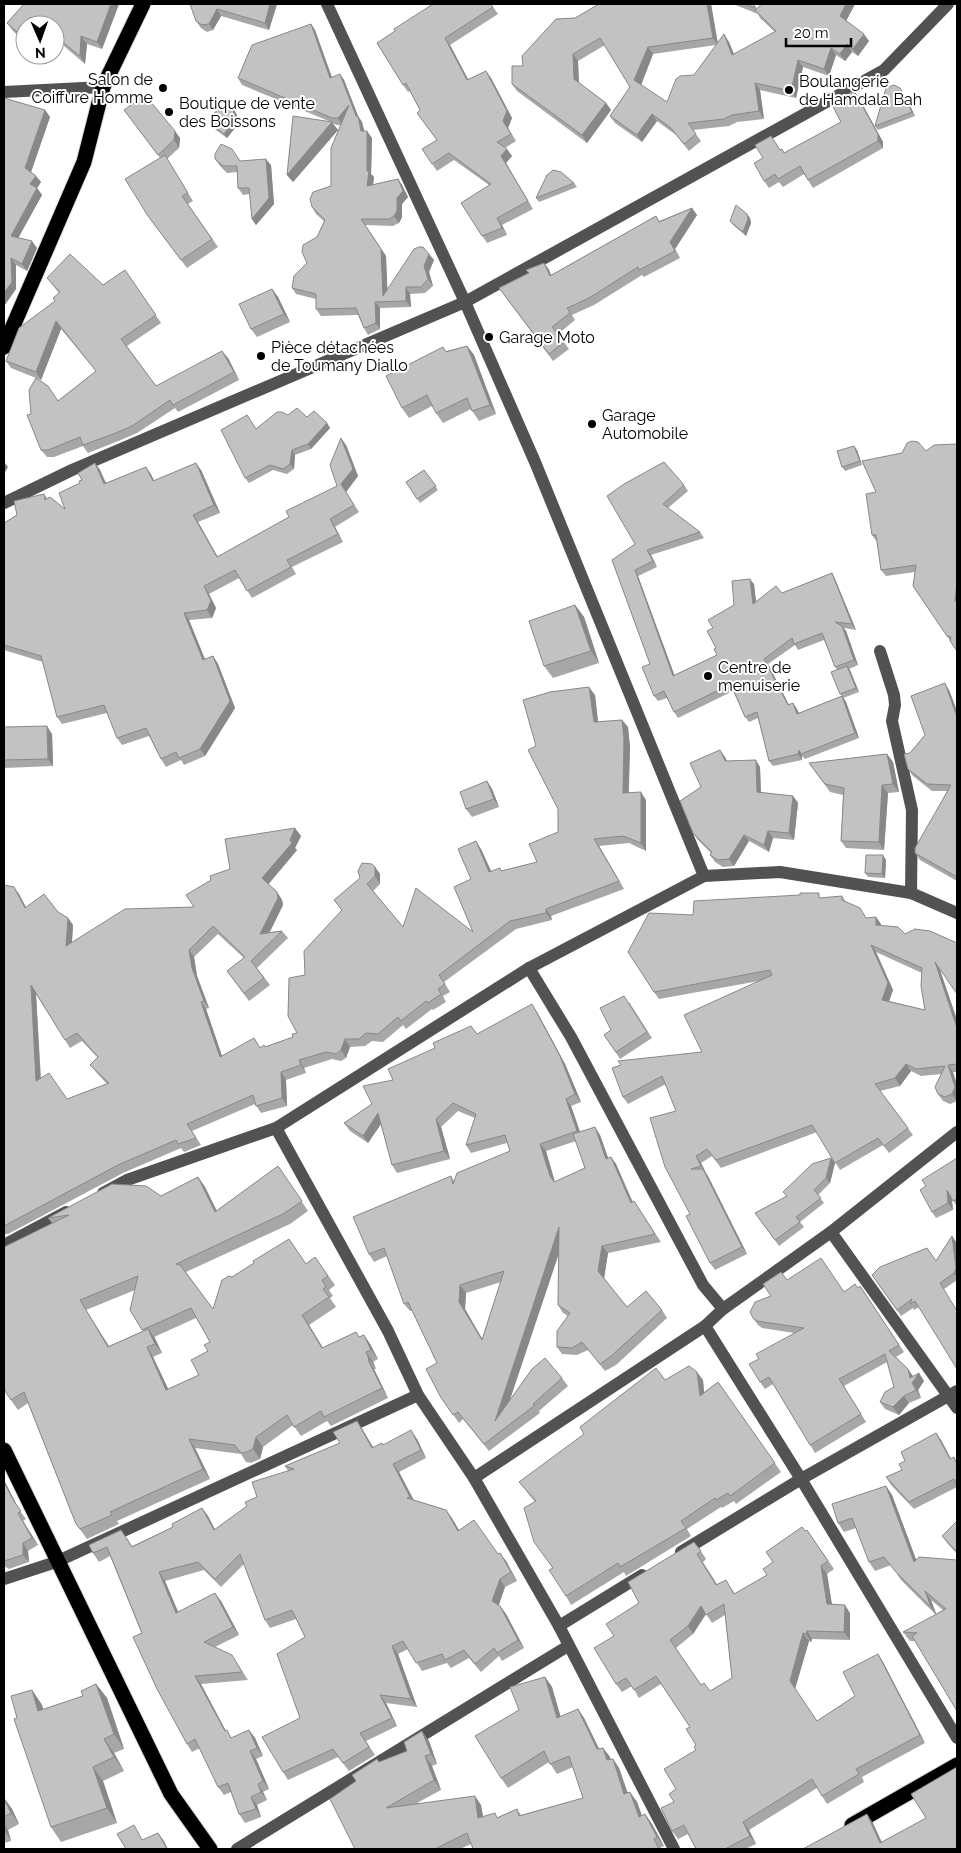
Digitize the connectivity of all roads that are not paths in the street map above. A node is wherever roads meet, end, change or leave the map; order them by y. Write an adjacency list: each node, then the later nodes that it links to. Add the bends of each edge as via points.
1 (143, 4): 4 (highway)
2 (327, 4): 6 (street)
3 (948, 4): 6 (street, via 884,70)
4 (103, 87): 5 (street); 7 (highway, via 84,162)
5 (4, 92)
6 (465, 302): 8 (street, via 72,470); 10 (street, via 536,462)
7 (4, 347)
8 (4, 503)
9 (880, 651): 11 (street, via 894,695 892,721 912,810)
10 (704, 876): 11 (street, via 780,872); 13 (street)
11 (911, 893): 12 (street)
12 (957, 913)
13 (529, 968): 14 (street); 20 (street, via 571,1037 703,1285)
14 (276, 1128): 16 (street, via 127,1180); 23 (street, via 388,1331)
15 (957, 1132): 18 (street)
16 (92, 1199)
17 (74, 1208): 19 (street)
18 (831, 1232): 20 (street); 22 (street)
19 (4, 1245)
20 (723, 1309): 21 (street)
21 (705, 1326): 26 (street); 27 (street)
22 (954, 1394): 24 (street); 27 (street)
23 (418, 1395): 26 (street); 29 (street)
24 (957, 1408)
25 (4, 1450): 29 (highway)
26 (474, 1478): 32 (street)
27 (801, 1479): 28 (street); 34 (street)
28 (667, 1560)
29 (56, 1562): 31 (street); 37 (highway, via 171,1794)
30 (651, 1570): 32 (street)
31 (4, 1579)
32 (559, 1626): 33 (street)
33 (568, 1646): 38 (street); 39 (street)
34 (957, 1738)
35 (957, 1765): 36 (highway)
36 (842, 1830)
37 (210, 1849)
38 (237, 1849)
39 (674, 1849)

